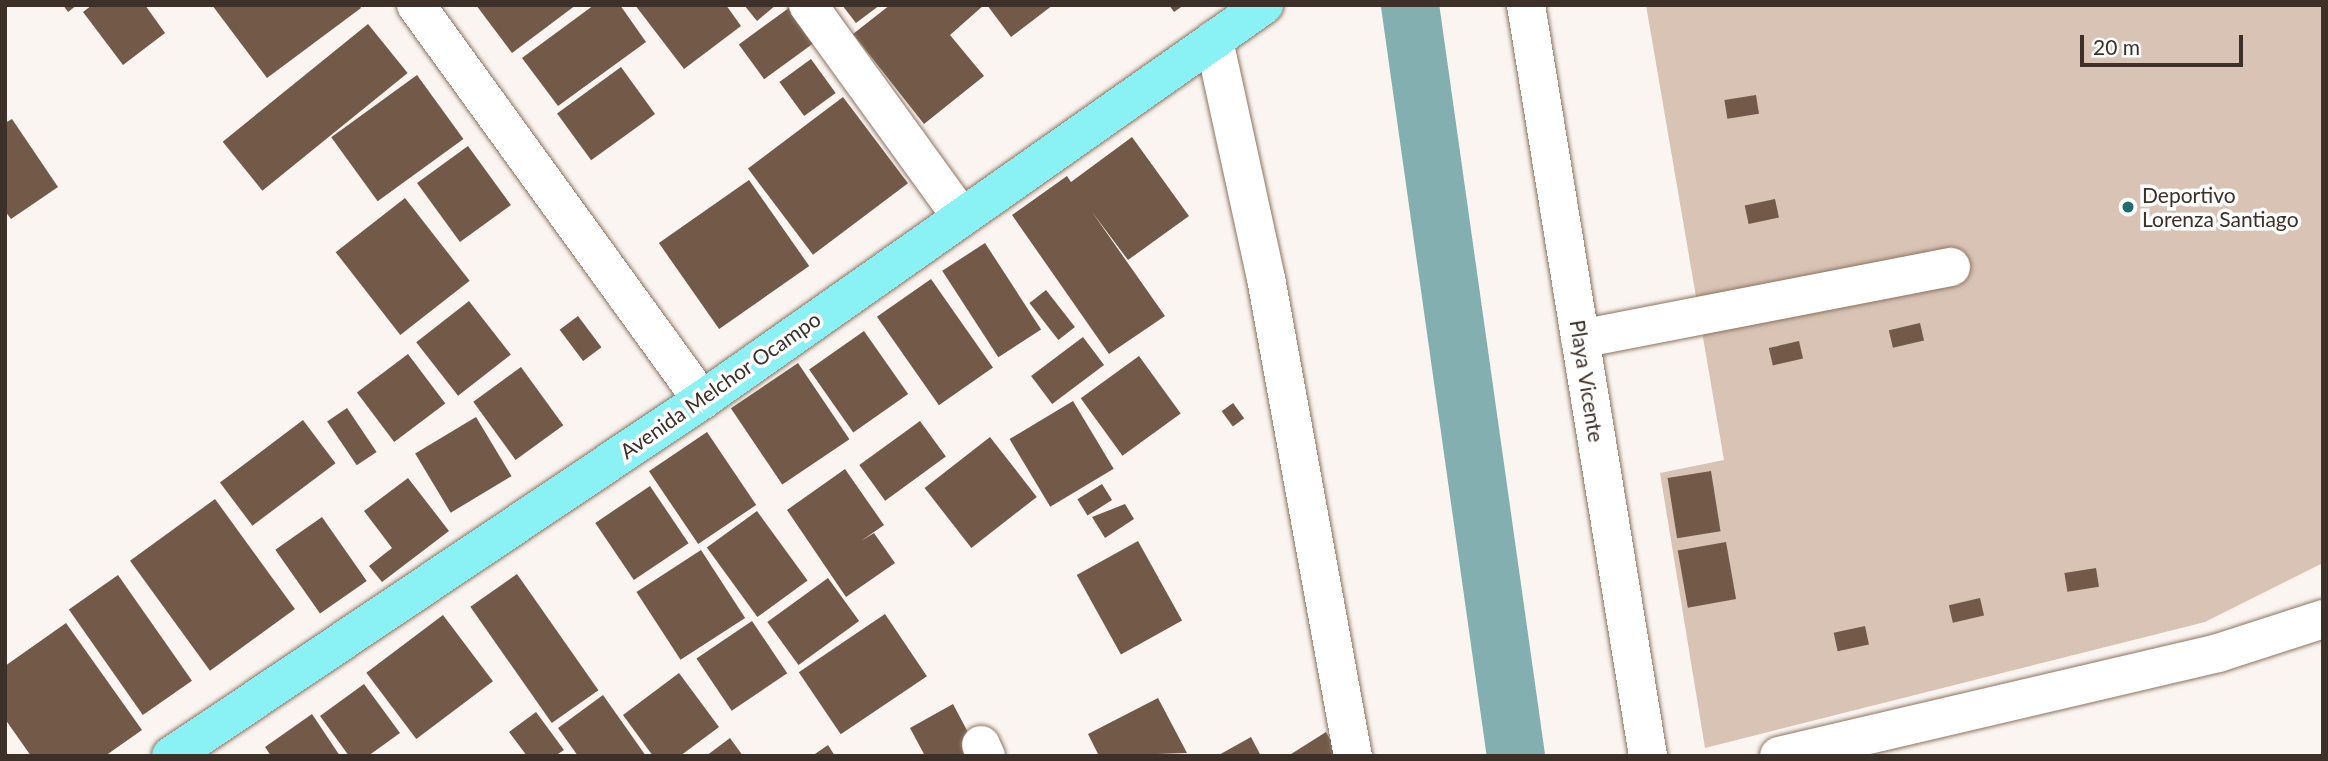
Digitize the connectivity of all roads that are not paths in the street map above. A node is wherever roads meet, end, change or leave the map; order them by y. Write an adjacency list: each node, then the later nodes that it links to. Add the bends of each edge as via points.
1 (416, 5): 9 (street)
2 (808, 5): 6 (street)
3 (1264, 5): 5 (main road, Avenida Melchor Ocampo)
4 (1526, 5): 8 (street, Playa Vicente)
5 (1214, 40): 6 (main road, Avenida Melchor Ocampo); 12 (street, via 1266,278)
6 (961, 216): 9 (main road, Avenida Melchor Ocampo)
7 (1951, 267): 8 (street)
8 (1580, 339): 13 (street, Playa Vicente)
9 (702, 400): 11 (main road, Avenida Melchor Ocampo)
10 (2323, 619): 14 (street, via 2218,653)
11 (171, 756)
12 (1353, 756)
13 (1648, 756)
14 (1779, 756)

